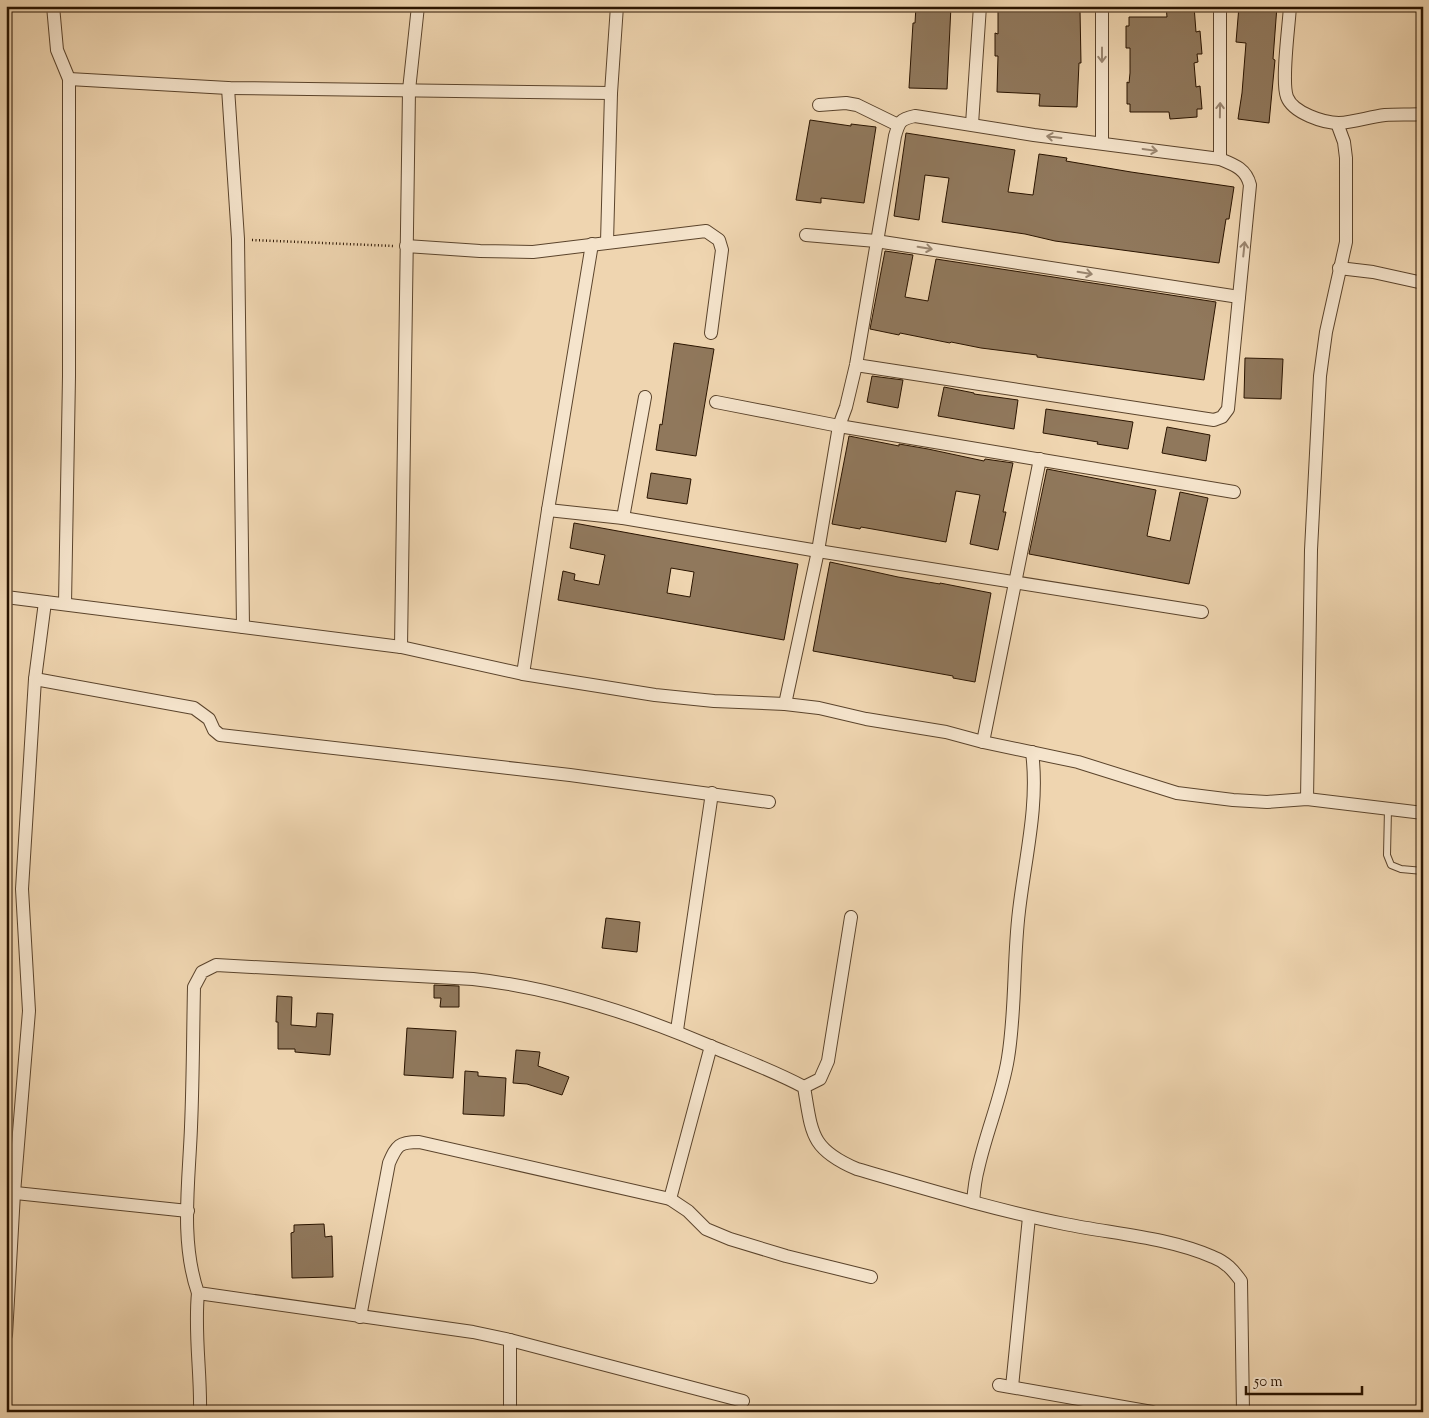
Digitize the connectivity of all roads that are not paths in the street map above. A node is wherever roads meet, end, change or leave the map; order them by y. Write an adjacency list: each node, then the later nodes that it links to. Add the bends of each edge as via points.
1 (53, 6): 8 (street, via 57,50)
2 (418, 6): 10 (street)
3 (617, 6): 11 (street)
4 (980, 6): 15 (street)
5 (1102, 6): 17 (street, one-way to 17)
6 (1220, 6): 18 (street, one-way to 6)
7 (1290, 6): 14 (street, via 1286,96 1301,112)
8 (69, 79): 9 (street); 40 (street)
9 (228, 88): 10 (street); 42 (street, via 238,239)
10 (409, 90): 11 (street); 23 (street)
11 (612, 93): 21 (street)
12 (818, 105): 16 (street, via 857,105)
13 (1423, 114): 14 (street, via 1385,115)
14 (1337, 123): 24 (street, via 1346,158 1346,242)
15 (972, 124): 16 (street, via 915,116 903,118); 17 (street, one-way to 15)
16 (898, 125): 20 (street)
17 (1102, 143): 18 (street, one-way to 18)
18 (1220, 159): 26 (street, one-way to 18, via 1250,186 1248,176 1238,167)
19 (806, 235): 20 (street)
20 (876, 241): 26 (street, one-way to 26); 28 (street)
21 (607, 242): 22 (street); 27 (street, via 706,231 719,240 722,250)
22 (592, 244): 23 (street, via 533,252); 34 (street)
23 (406, 246): 43 (street)
24 (1339, 268): 25 (street); 50 (street, via 1320,376 1316,438)
25 (1423, 282)
26 (1239, 297): 28 (street, via 1228,409 1222,417 1214,420)
27 (711, 333)
28 (856, 365): 31 (street)
29 (645, 397): 35 (street)
30 (716, 402): 31 (street)
31 (839, 426): 32 (street); 36 (street)
32 (1040, 459): 33 (street); 37 (street)
33 (1234, 492)
34 (548, 510): 35 (street); 44 (street)
35 (623, 518): 36 (street)
36 (818, 551): 37 (street); 46 (street)
37 (1015, 583): 41 (street); 47 (street)
38 (6, 597): 39 (street)
39 (45, 602): 40 (street); 45 (street)
40 (65, 604): 42 (street)
41 (1202, 612)
42 (243, 627): 43 (street)
43 (401, 647): 44 (street)
44 (523, 674): 46 (street, via 655,695)
45 (35, 679): 49 (street, via 194,708 209,719 220,735); 59 (street, via 22,889 29,1011)
46 (785, 704): 47 (street, via 946,732)
47 (983, 742): 48 (street)
48 (1032, 752): 50 (street, via 1092,766 1177,793 1267,802); 61 (street, via 1033,798 1019,911 1010,1043 1004,1078 977,1170)
49 (712, 793): 51 (street); 56 (street)
50 (1307, 799): 52 (street)
51 (769, 802)
52 (1388, 809): 53 (street); 54 (lane, via 1387,855 1391,865)
53 (1423, 813)
54 (1423, 871)
55 (851, 917): 58 (street, via 828,1061 820,1079)
56 (677, 1030): 57 (street); 62 (street, via 581,1000 510,983 216,965 202,972 194,986)
57 (711, 1046): 58 (street); 60 (street)
58 (804, 1087): 61 (street, via 814,1137 837,1160 857,1169)
59 (10, 1192): 62 (street); 67 (street)
60 (670, 1199): 64 (street, via 706,1229 730,1239); 66 (street, via 419,1142 405,1142 395,1150 389,1163)
61 (973, 1202): 63 (street)
62 (188, 1211): 65 (street, via 191,1273)
63 (1029, 1216): 72 (street, via 1005,1386); 73 (street, via 1173,1244 1214,1257 1232,1267 1241,1281)
64 (871, 1277)
65 (198, 1294): 66 (street); 70 (street, via 196,1343)
66 (360, 1317): 68 (street)
67 (6, 1335)
68 (510, 1340): 69 (street); 71 (street)
69 (743, 1402)
70 (200, 1412)
71 (510, 1412)
72 (1152, 1412)
73 (1243, 1412)

